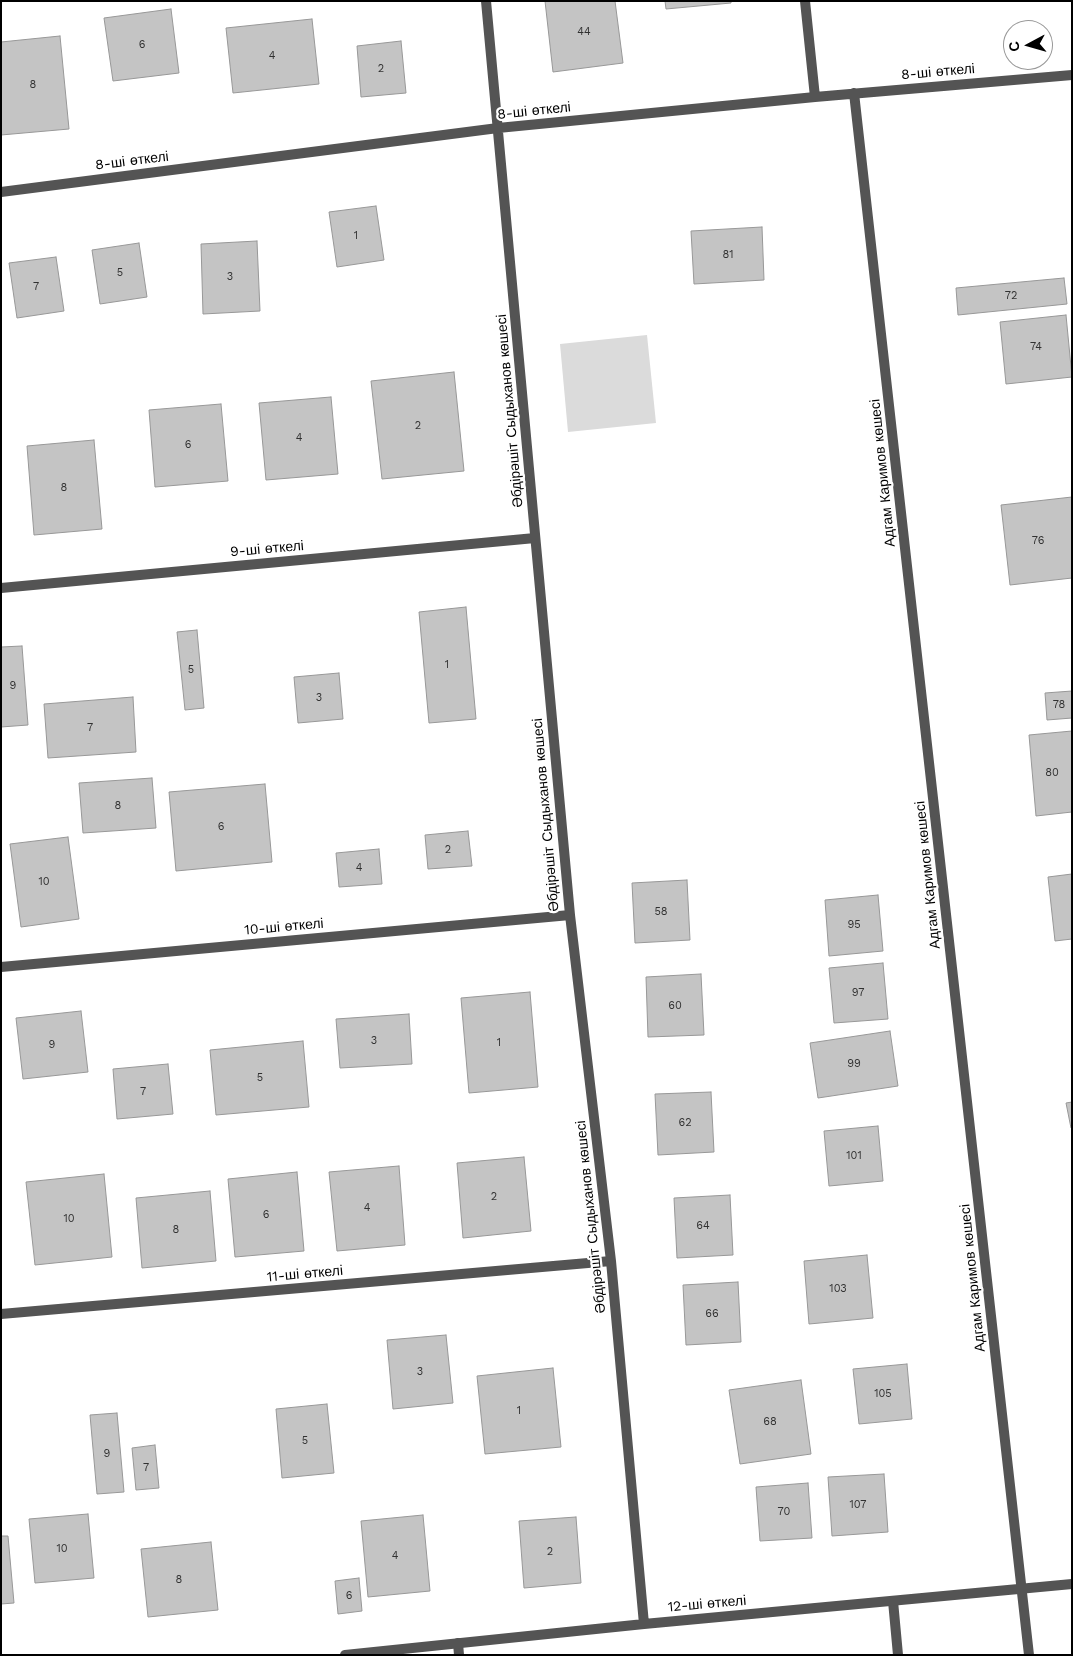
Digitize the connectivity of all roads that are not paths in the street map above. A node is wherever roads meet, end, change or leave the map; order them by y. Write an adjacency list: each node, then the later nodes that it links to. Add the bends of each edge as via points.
1 (486, 1): 6 (street, Әбдірәшіт Сыдыханов көшесі)
2 (805, 1): 5 (street)
3 (1072, 75): 4 (street, 8-ші өткелі)
4 (854, 93): 5 (street, 8-ші өткелі); 15 (street, Адгам Каримов көшесі)
5 (815, 96): 6 (street, 8-ші өткелі)
6 (498, 128): 7 (street, 8-ші өткелі); 8 (street, Әбдірәшіт Сыдыханов көшесі)
7 (1, 192)
8 (535, 538): 9 (street, 9-ші өткелі); 10 (street, Әбдірәшіт Сыдыханов көшесі)
9 (1, 588)
10 (570, 915): 11 (street, 10-ші өткелі); 12 (street, Әбдірәшіт Сыдыханов көшесі)
11 (1, 967)
12 (611, 1261): 13 (street, 11-ші өткелі); 17 (street, Әбдірәшіт Сыдыханов көшесі)
13 (1, 1314)
14 (1072, 1584): 15 (street, 12-ші өткелі)
15 (1022, 1588): 16 (street, 12-ші өткелі); 22 (street, Адгам Каримов көшесі)
16 (893, 1601): 17 (street, 12-ші өткелі); 21 (street)
17 (644, 1624): 18 (street, 12-ші өткелі)
18 (458, 1643): 19 (street, 12-ші өткелі); 20 (street)
19 (345, 1655)
20 (459, 1655)
21 (898, 1655)
22 (1029, 1655)

